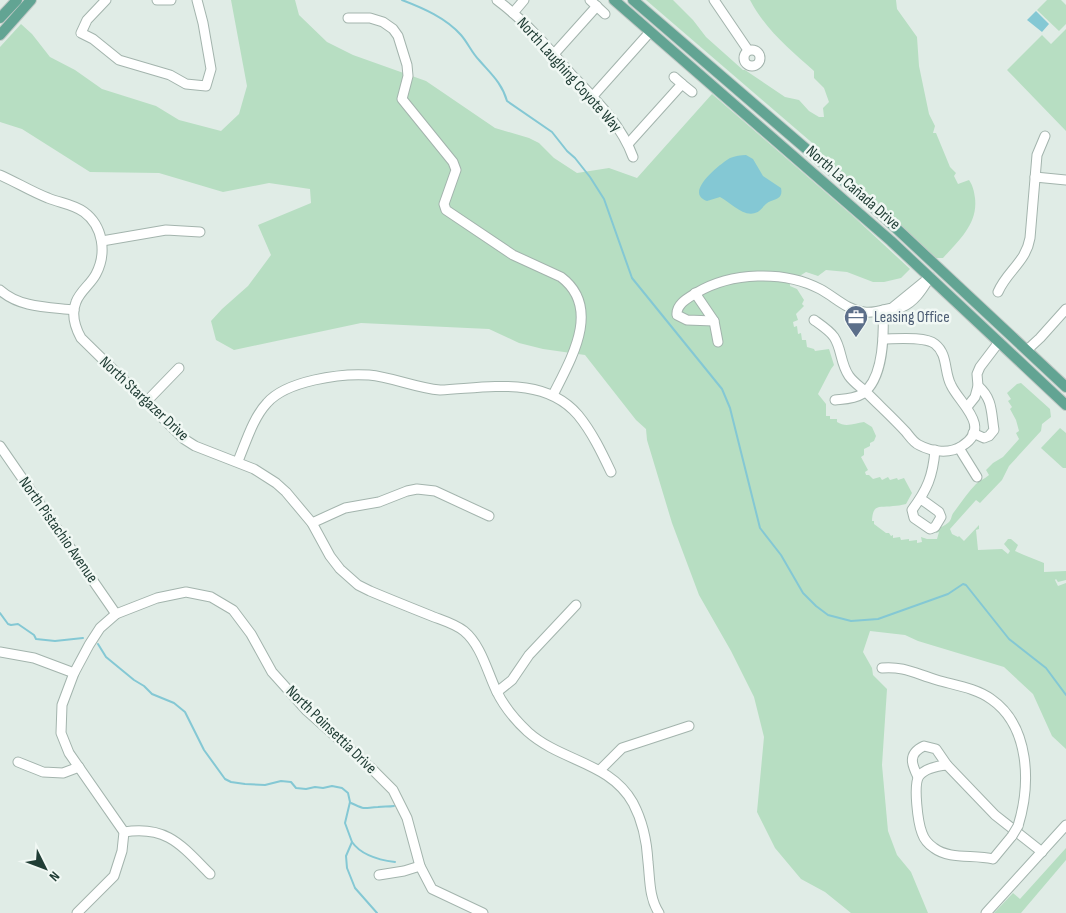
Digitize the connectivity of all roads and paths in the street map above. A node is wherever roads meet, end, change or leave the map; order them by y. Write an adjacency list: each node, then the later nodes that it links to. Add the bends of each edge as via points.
1 (16, 0): 15 (main road)
2 (31, 0): 18 (main road)
3 (106, 0): 6 (street, via 87,20 81,33 119,60 170,75 186,84 206,86 211,69)
4 (157, 0): 5 (street)
5 (171, 0)
6 (197, 0)
7 (497, 0): 13 (street, North Laughing Coyote Way)
8 (524, 0): 13 (street)
9 (614, 0): 17 (main road, North La Cañada Drive)
10 (633, 0): 24 (main road, North La Cañada Drive)
11 (714, 0): 19 (street)
12 (593, 3): 14 (street); 20 (street)
13 (513, 12): 20 (street, North Laughing Coyote Way)
14 (605, 14)
15 (0, 18)
16 (348, 18): 52 (street, via 383,22 398,36 408,76 402,99 456,170 444,204 446,210 513,255 561,277 577,297 582,322 571,360)
17 (650, 32): 25 (street); 26 (main road, North La Cañada Drive)
18 (0, 35)
19 (748, 50)
20 (554, 54): 25 (street, North Laughing Coyote Way)
21 (674, 77): 22 (street)
22 (682, 84): 23 (street); 28 (street)
23 (692, 92)
24 (741, 94): 26 (main road); 47 (main road, North La Cañada Drive, via 868,202)
25 (592, 97): 28 (street, North Laughing Coyote Way)
26 (733, 103): 35 (main road, North La Cañada Drive)
27 (1045, 136): 31 (street, via 1037,155)
28 (628, 144): 29 (street, North Laughing Coyote Way)
29 (633, 157)
30 (0, 174): 34 (street, via 48,198 80,209 91,218)
31 (1035, 177): 32 (street); 37 (street, via 1027,250)
32 (1066, 180)
33 (200, 232): 34 (street, via 166,230)
34 (102, 241): 41 (street, via 96,274 81,293)
35 (930, 277): 39 (street, via 913,300 902,307); 46 (main road, North La Cañada Drive)
36 (0, 290): 41 (street, via 25,303)
37 (998, 292)
38 (695, 293): 39 (street, via 733,279 778,277 803,281 864,312); 43 (street); 43 (street, via 680,305 678,315 687,320)
39 (888, 309): 44 (street)
40 (1066, 309): 47 (street)
41 (74, 310): 54 (street, North Stargazer Drive, via 74,322 81,338)
42 (814, 320): 51 (street, via 834,336 842,363 850,377)
43 (714, 321): 45 (street)
44 (883, 339): 51 (street, via 876,377); 56 (street, via 933,342 944,357 950,384)
45 (718, 342)
46 (1000, 342): 49 (street, via 980,367); 55 (main road, North La Cañada Drive)
47 (1026, 350): 50 (main road, North La Cañada Drive)
48 (179, 368): 54 (street)
49 (978, 386): 56 (street); 57 (street, via 990,402 994,430 984,438)
50 (1066, 388)
51 (865, 391): 53 (street); 60 (street, via 917,444)
52 (553, 395): 61 (street, via 529,388 426,389 370,375 301,382 267,402); 62 (street, via 580,417)
53 (835, 400)
54 (146, 402): 61 (street, North Stargazer Drive, via 184,439)
55 (1066, 405)
56 (967, 407): 57 (street, via 974,423)
57 (973, 434): 59 (street)
58 (0, 446): 68 (street, North Pistachio Avenue)
59 (959, 448): 60 (street); 63 (street)
60 (935, 450): 64 (street, via 934,469)
61 (238, 461): 66 (street, North Stargazer Drive, via 276,483)
62 (611, 472)
63 (977, 477)
64 (920, 499)
65 (489, 516): 66 (street, via 443,494 417,489 379,502 345,508)
66 (312, 523): 72 (street, North Stargazer Drive, via 330,556 358,585 463,631 475,644)
67 (576, 605): 72 (street, via 529,655 512,680)
68 (116, 614): 71 (street, via 100,628); 82 (street, North Poinsettia Drive, via 156,598 186,592 211,597 233,610 272,672 307,710 393,790 407,818)
69 (0, 652): 71 (street, via 34,658)
70 (882, 668): 78 (street, bridge, via 900,668 981,693 1004,712 1017,732 1024,760 1026,777 1018,826 993,859 947,855 926,841 919,824)
71 (74, 673): 76 (street, via 62,705 61,733)
72 (497, 692): 77 (street, North Stargazer Drive, via 513,717 542,743)
73 (690, 726): 77 (street, via 622,748)
74 (18, 762): 76 (street, via 43,772 63,773)
75 (946, 766): 78 (street, via 932,768); 78 (street, via 936,749 924,746 912,760); 81 (street, via 989,809)
76 (79, 767): 80 (street)
77 (600, 770): 87 (street, North Stargazer Drive, via 627,793 641,822 650,890)
78 (918, 777)
79 (1066, 826): 81 (street)
80 (124, 832): 83 (street, via 140,830 164,834 180,844); 85 (street, via 114,876)
81 (1042, 852): 88 (street)
82 (420, 866): 84 (street); 86 (street, North Poinsettia Drive, via 432,889)
83 (210, 874)
84 (379, 875)
85 (77, 913)
86 (483, 913)
87 (659, 913)
88 (986, 913)

